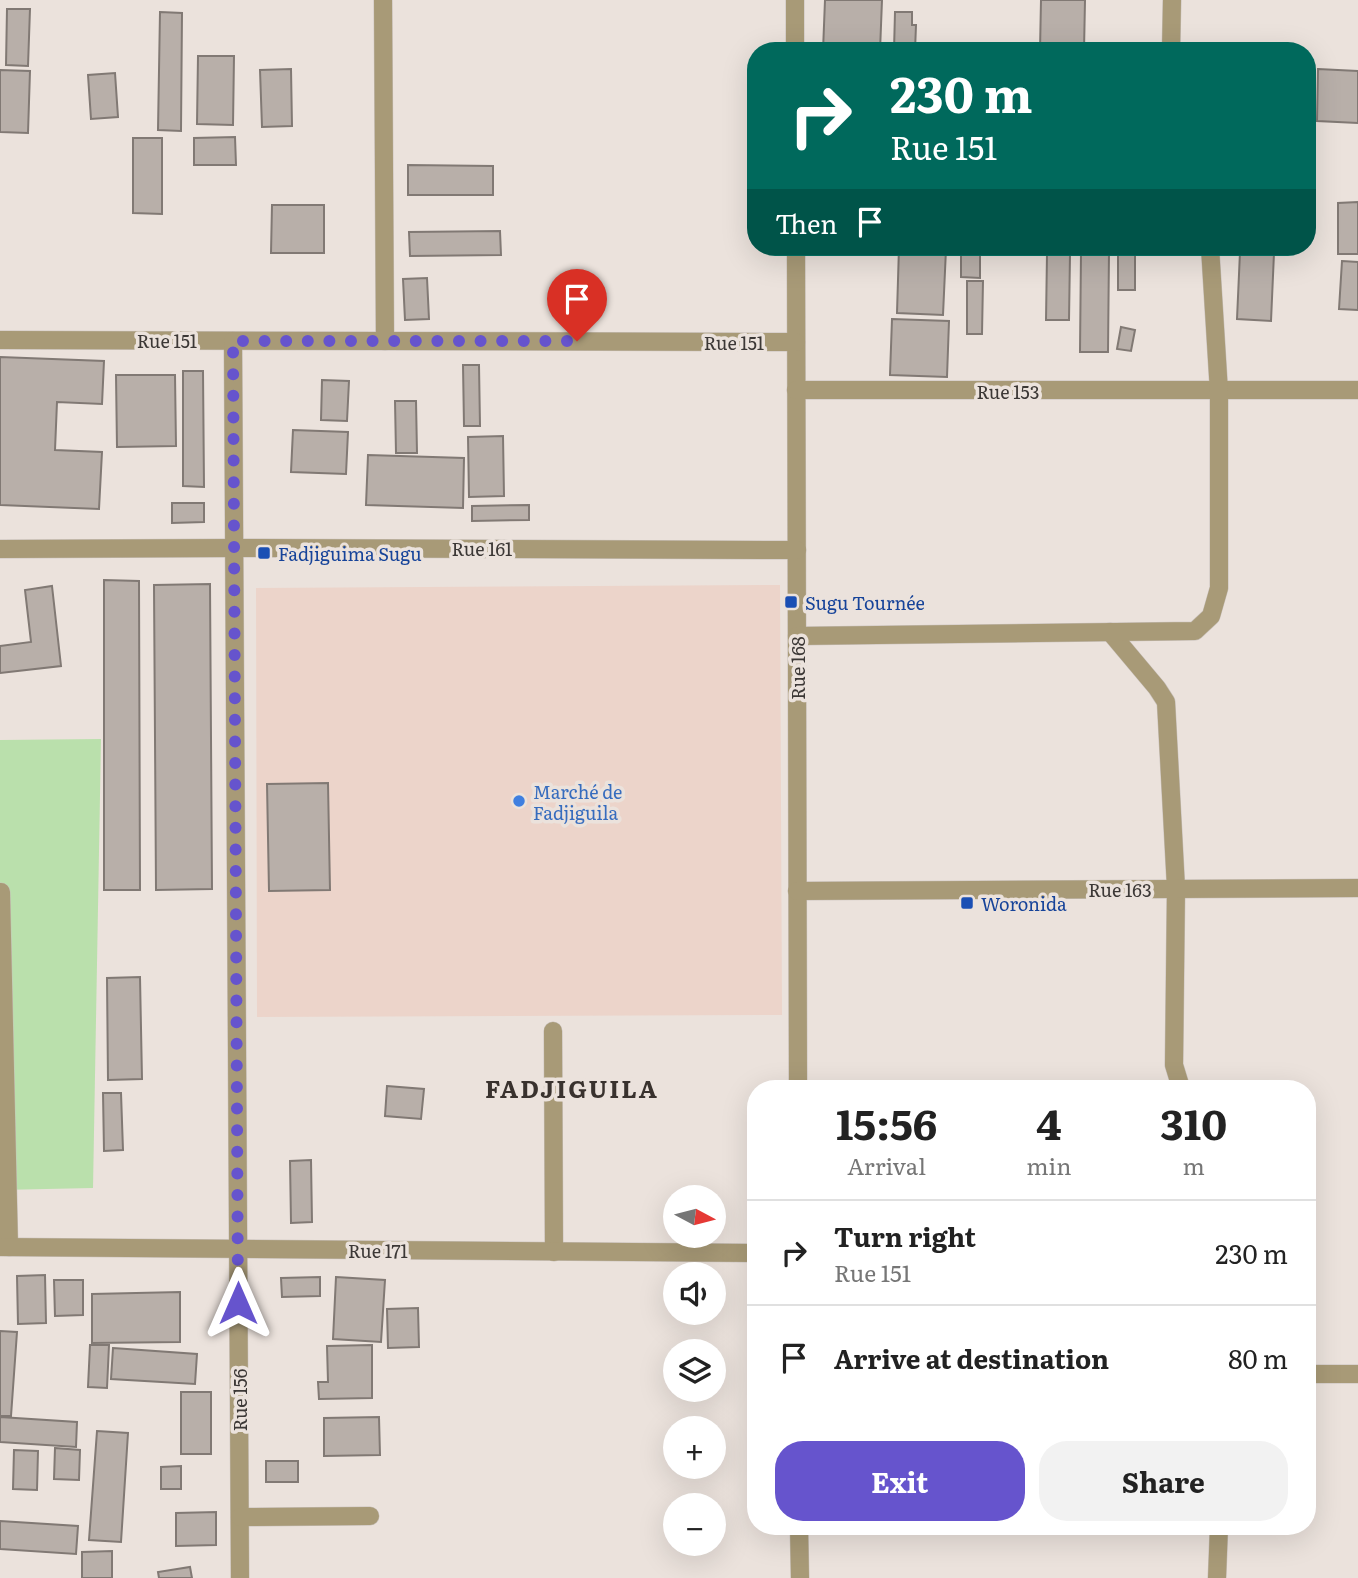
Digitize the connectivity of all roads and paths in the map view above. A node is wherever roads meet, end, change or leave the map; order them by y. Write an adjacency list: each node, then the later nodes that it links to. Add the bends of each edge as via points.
1 (383, 0): 10 (street)
2 (795, 0): 4 (street)
3 (1172, 0): 5 (street)
4 (795, 42)
5 (1171, 42)
6 (796, 256): 11 (street, Rue 168)
7 (1211, 256): 14 (street)
8 (0, 340): 9 (street, Rue 151)
9 (233, 341): 10 (street, Rue 151); 15 (street, Rue 156)
10 (385, 341): 11 (street, Rue 151)
11 (796, 342): 12 (street, Rue 168)
12 (796, 390): 14 (street, Rue 153); 17 (street, Rue 168)
13 (1358, 390): 14 (street, Rue 153)
14 (1219, 392): 18 (street, via 1219,589 1211,616 1195,631)
15 (234, 548): 16 (street, Rue 161); 17 (street, Rue 161); 30 (street, Rue 156)
16 (0, 549)
17 (796, 550): 19 (street, Rue 168)
18 (1110, 632): 19 (street); 21 (street, via 1166,702)
19 (797, 636): 22 (street, Rue 168)
20 (1358, 887): 21 (street, Rue 163)
21 (1175, 888): 22 (street, Rue 163); 27 (street, via 1174,1065)
22 (797, 891): 26 (street, Rue 168)
23 (1, 892): 24 (street)
24 (2, 1009): 28 (street)
25 (553, 1031): 31 (street)
26 (798, 1080)
27 (1179, 1080)
28 (4, 1166): 29 (street)
29 (5, 1247): 30 (street, Rue 171)
30 (238, 1249): 31 (street, Rue 171); 36 (street, Rue 156)
31 (554, 1252): 32 (street, Rue 171)
32 (747, 1253)
33 (1316, 1374): 34 (street)
34 (1358, 1374)
35 (370, 1516): 36 (street)
36 (240, 1517): 39 (street, Rue 156)
37 (800, 1535): 40 (street)
38 (1219, 1535): 41 (street)
39 (240, 1578)
40 (800, 1578)
41 (1217, 1578)

